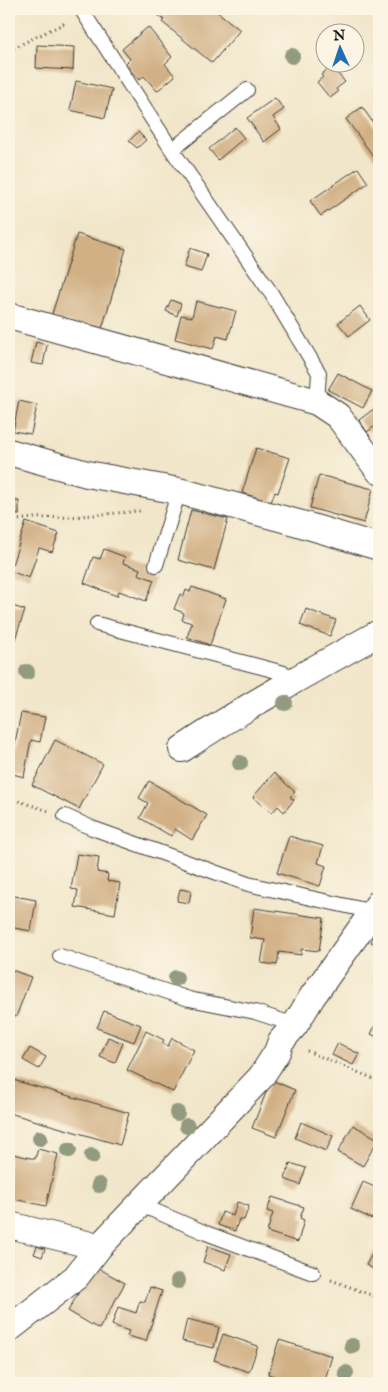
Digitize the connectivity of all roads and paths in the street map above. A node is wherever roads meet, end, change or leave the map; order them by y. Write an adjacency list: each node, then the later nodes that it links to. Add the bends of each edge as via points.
1 (84, 13): 2 (path); 4 (lane)
2 (9, 50)
3 (247, 90): 4 (lane)
4 (172, 150): 6 (lane, via 271,293 319,373)
5 (9, 316): 6 (street)
6 (317, 402): 8 (street, via 338,416)
7 (9, 452): 9 (street)
8 (379, 471)
9 (176, 502): 10 (path, via 149,511); 11 (street, via 298,523); 12 (lane)
10 (9, 521)
11 (379, 547)
12 (156, 565)
13 (97, 624): 15 (lane, via 284,673)
14 (379, 634): 15 (street)
15 (292, 680): 16 (street)
16 (182, 749)
17 (9, 798): 18 (path)
18 (64, 816): 19 (lane, via 248,884)
19 (376, 907): 21 (street)
20 (60, 956): 21 (lane, via 189,999 255,1012)
21 (288, 1033): 22 (path); 23 (street, via 261,1077)
22 (379, 1081)
23 (141, 1205): 25 (street); 26 (lane)
24 (9, 1225): 25 (street)
25 (99, 1247): 28 (street, via 76,1277)
26 (313, 1273): 27 (path)
27 (379, 1298)
28 (9, 1329)

